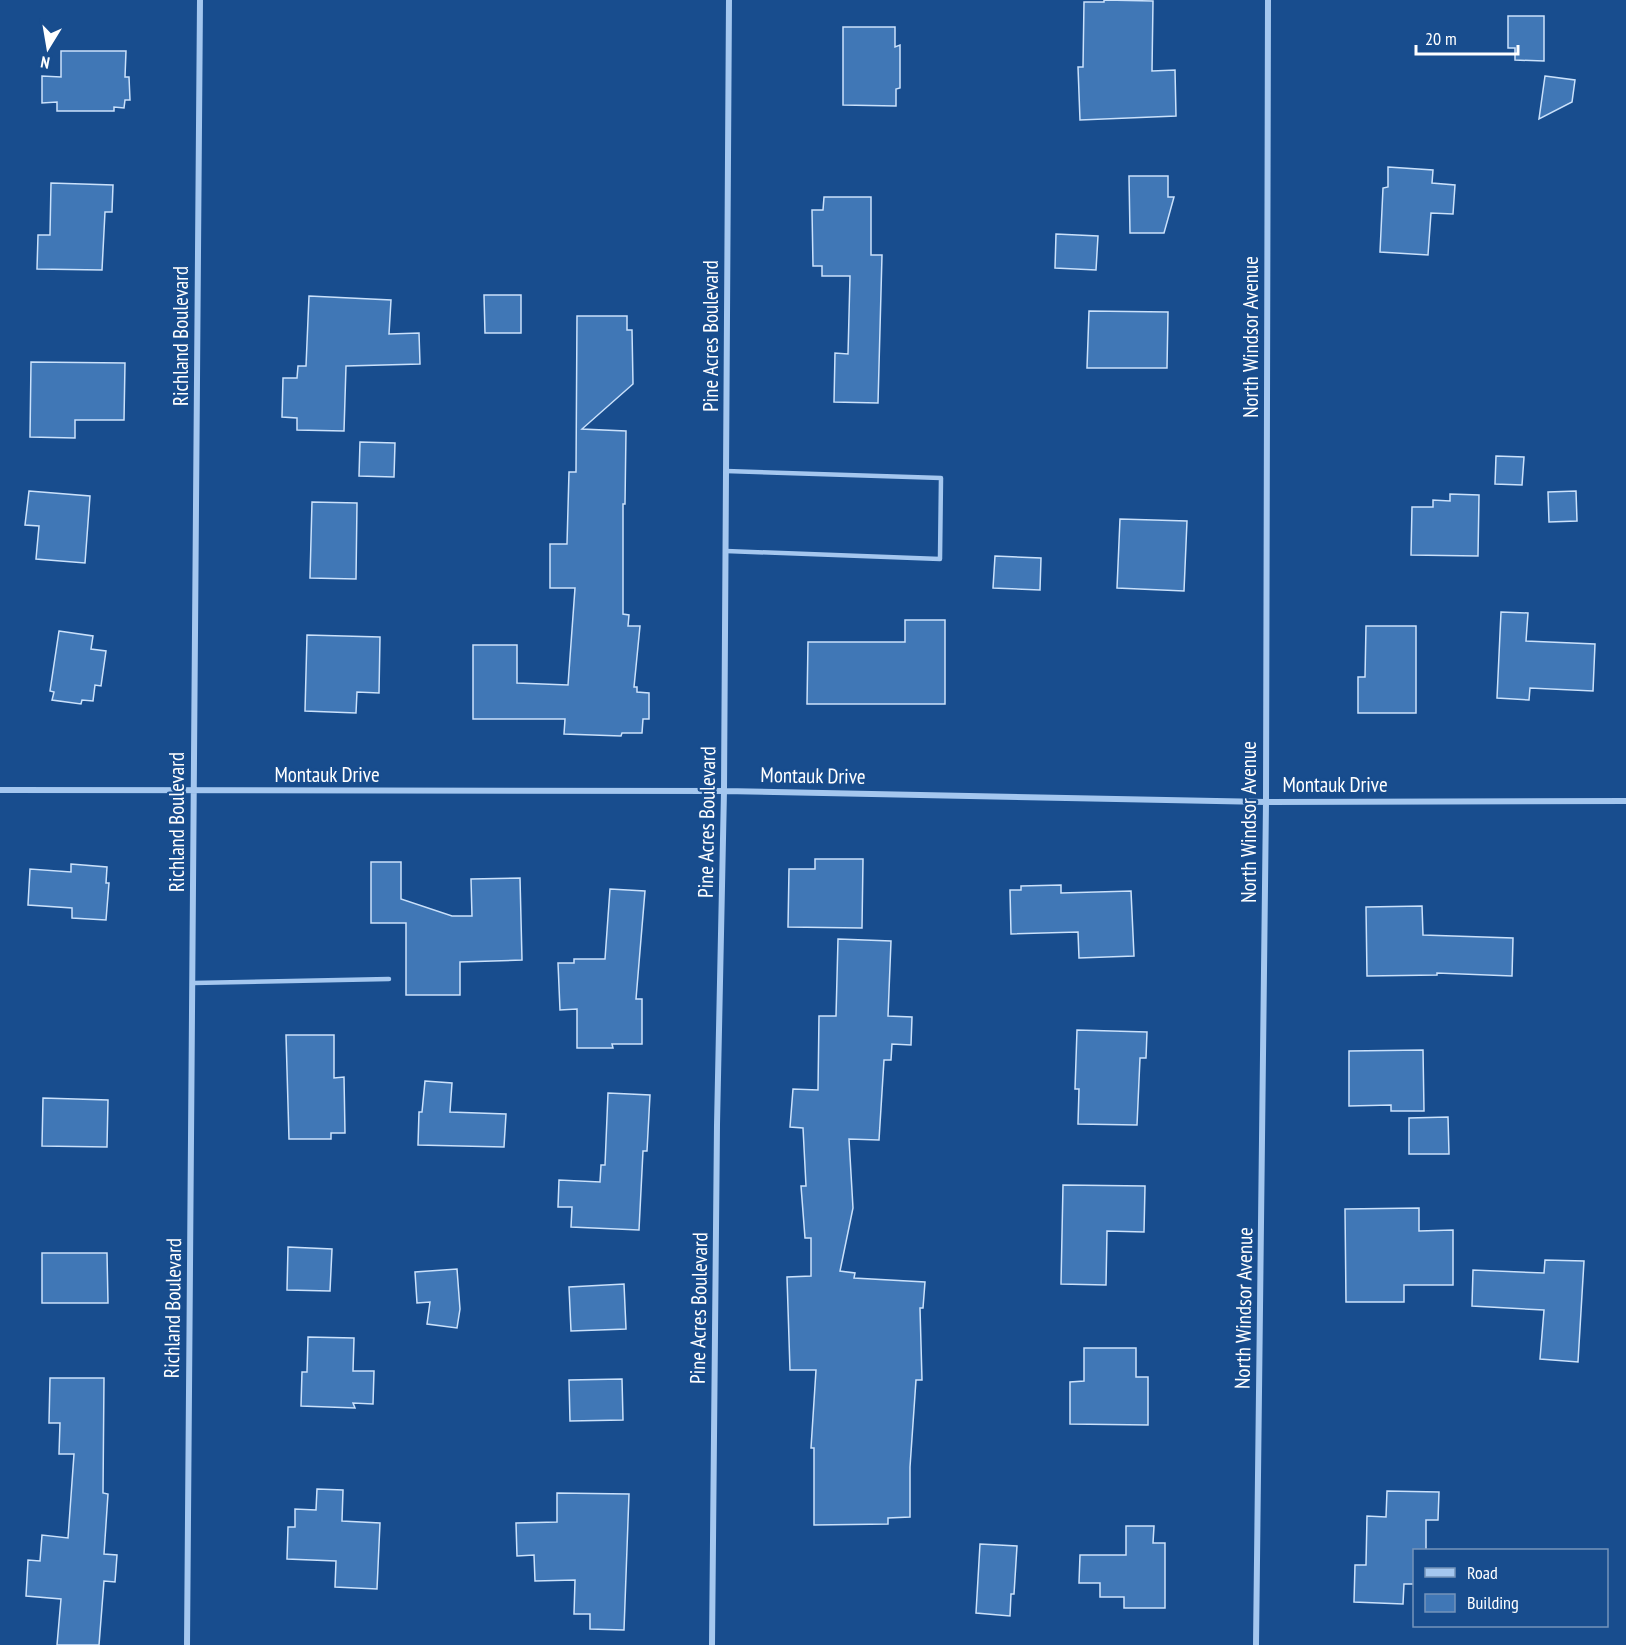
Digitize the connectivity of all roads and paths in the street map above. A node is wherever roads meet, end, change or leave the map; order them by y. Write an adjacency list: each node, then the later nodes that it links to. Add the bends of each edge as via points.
1 (200, 0): 7 (street, Richland Boulevard)
2 (729, 0): 4 (street, Pine Acres Boulevard)
3 (1268, 0): 10 (street, North Windsor Avenue)
4 (726, 471): 5 (street, Pine Acres Boulevard); 5 (lane, via 941,478 940,559)
5 (726, 551): 8 (street, Pine Acres Boulevard)
6 (0, 790): 7 (street, Montauk Drive)
7 (194, 791): 8 (street, Montauk Drive); 12 (street, Richland Boulevard)
8 (724, 791): 10 (street, Montauk Drive); 14 (street, Pine Acres Boulevard)
9 (1626, 801): 10 (street, Montauk Drive)
10 (1266, 802): 15 (street, North Windsor Avenue)
11 (389, 979): 12 (lane)
12 (193, 983): 13 (street, Richland Boulevard)
13 (186, 1645)
14 (712, 1645)
15 (1256, 1645)

